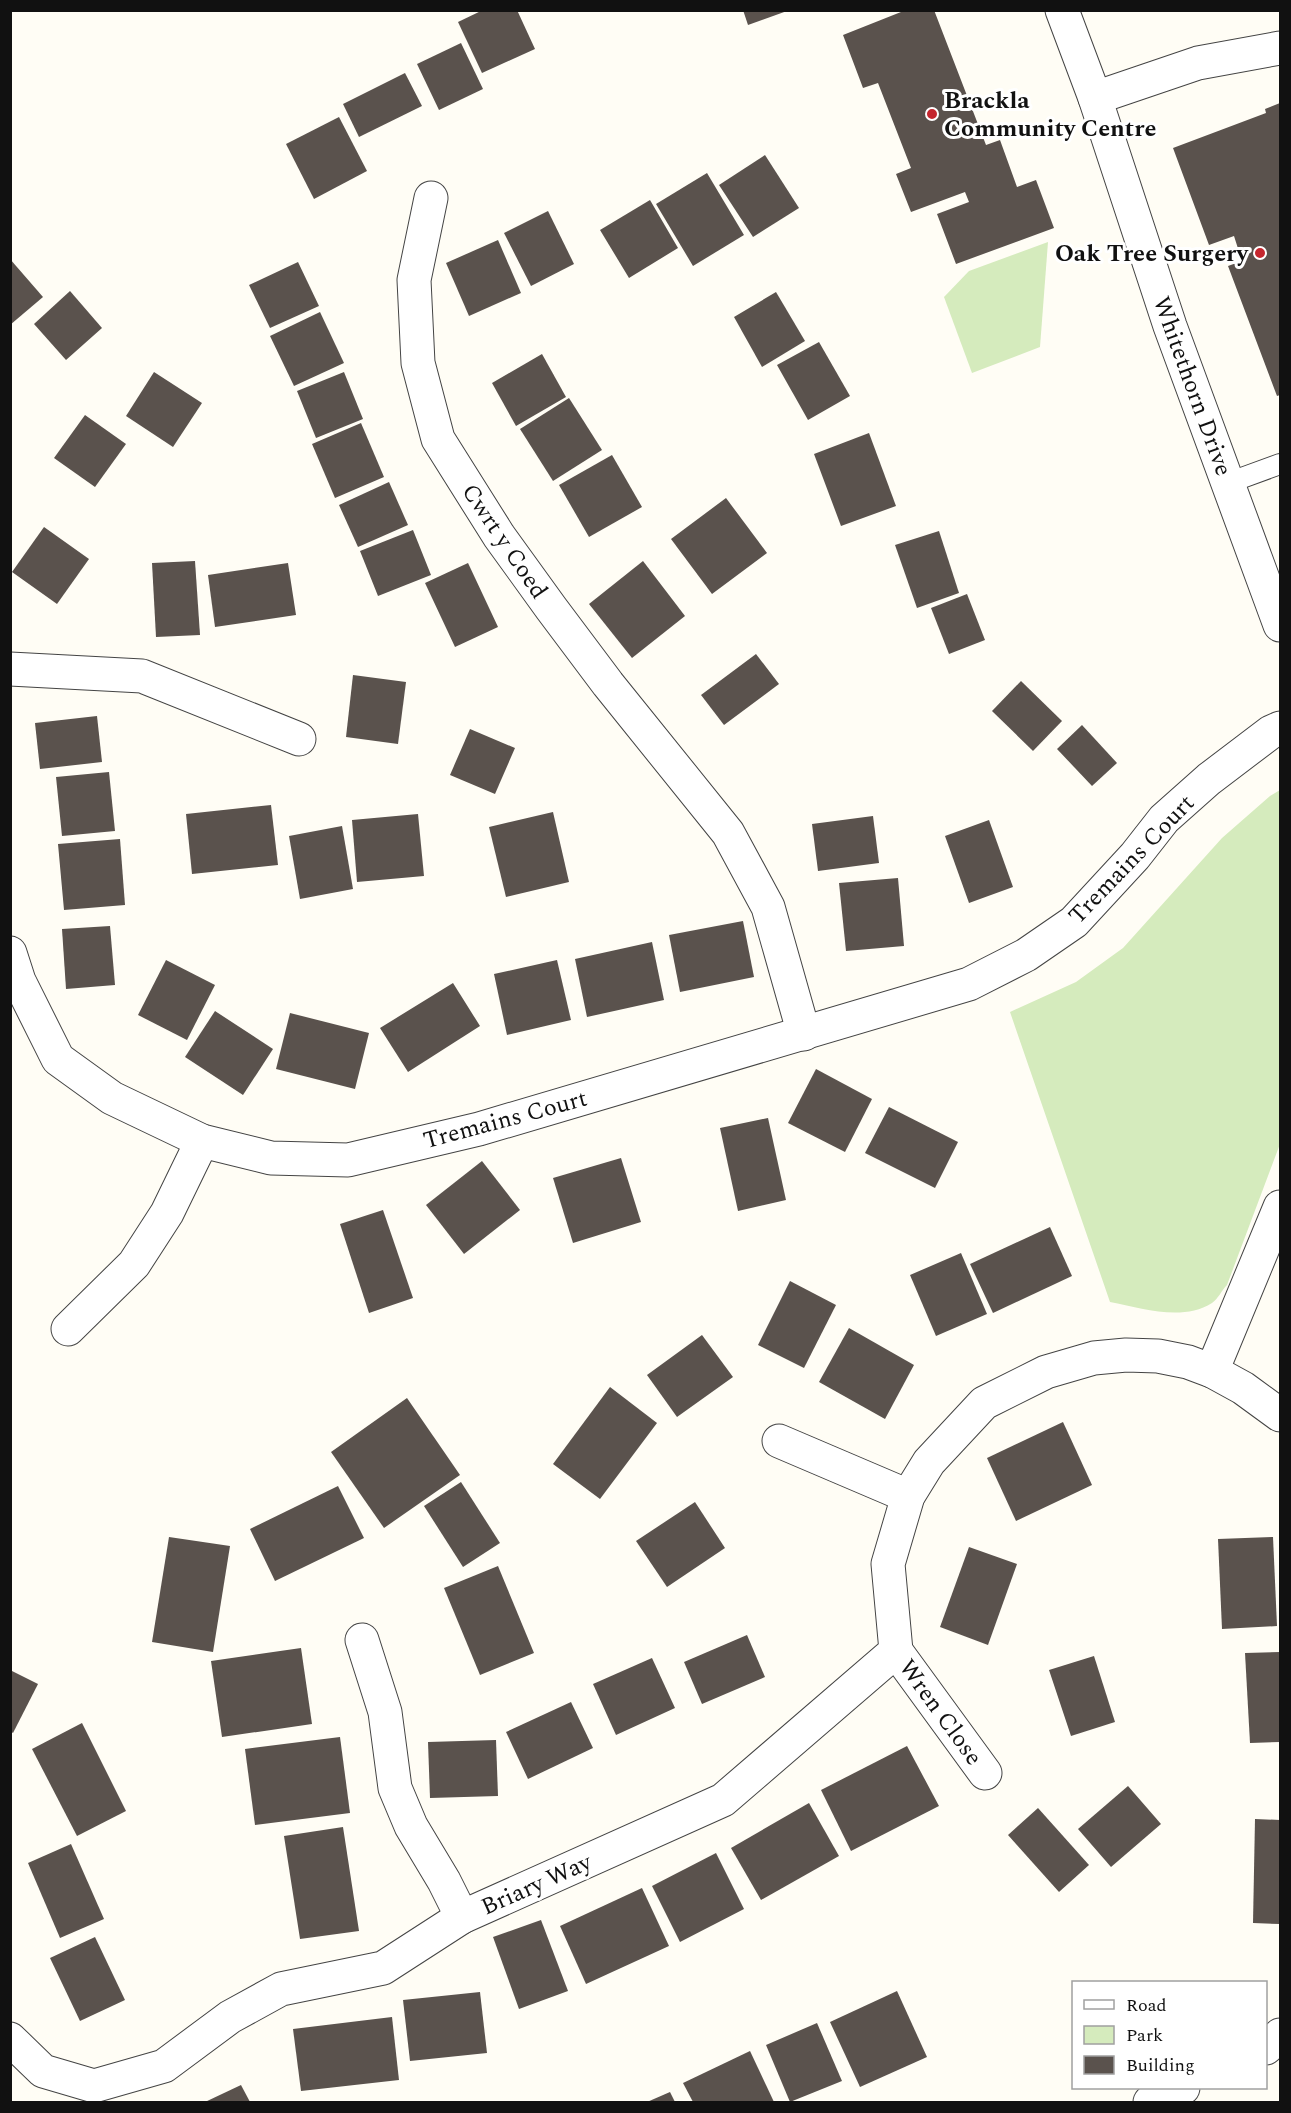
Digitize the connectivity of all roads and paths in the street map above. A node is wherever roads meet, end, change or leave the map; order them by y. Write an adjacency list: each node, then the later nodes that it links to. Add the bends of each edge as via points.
1 (1062, 10): 3 (street, Whitethorn Drive)
2 (1281, 48): 3 (street, via 1198,63)
3 (1095, 98): 6 (street, Whitethorn Drive, via 1170,326)
4 (431, 198): 12 (street, Cwrt y Coed, via 414,280 418,363 438,440 551,608 728,833 768,906)
5 (1281, 464): 6 (lane)
6 (1228, 483): 7 (street, Whitethorn Drive)
7 (1281, 625)
8 (10, 669): 10 (street, via 142,676)
9 (1281, 728): 12 (street, Tremains Court, via 1209,779 1164,819 1074,922 1026,955 969,984)
10 (299, 740)
11 (10, 953): 13 (street, Tremains Court, via 19,981 58,1059 112,1098)
12 (804, 1034): 13 (street, Tremains Court, via 479,1129 348,1160 272,1158)
13 (202, 1141): 15 (street, via 167,1213 134,1264)
14 (1281, 1207): 16 (street)
15 (68, 1329)
16 (1212, 1371): 17 (street); 19 (street, via 1158,1356 1126,1355 1094,1358 1046,1372 984,1403 929,1462)
17 (1281, 1415)
18 (779, 1442): 19 (street)
19 (908, 1496): 21 (street, via 888,1564)
20 (362, 1640): 23 (street, via 386,1712 395,1788 411,1826)
21 (896, 1651): 22 (street, Wren Close); 23 (street, Briary Way, via 723,1800)
22 (985, 1773)
23 (462, 1917): 25 (street, Briary Way, via 383,1968 281,1989 230,2017 164,2066 94,2086 43,2071)
24 (1281, 2035): 26 (street)
25 (10, 2039)
26 (1267, 2047)
27 (1181, 2089): 28 (street)
28 (1150, 2103)

